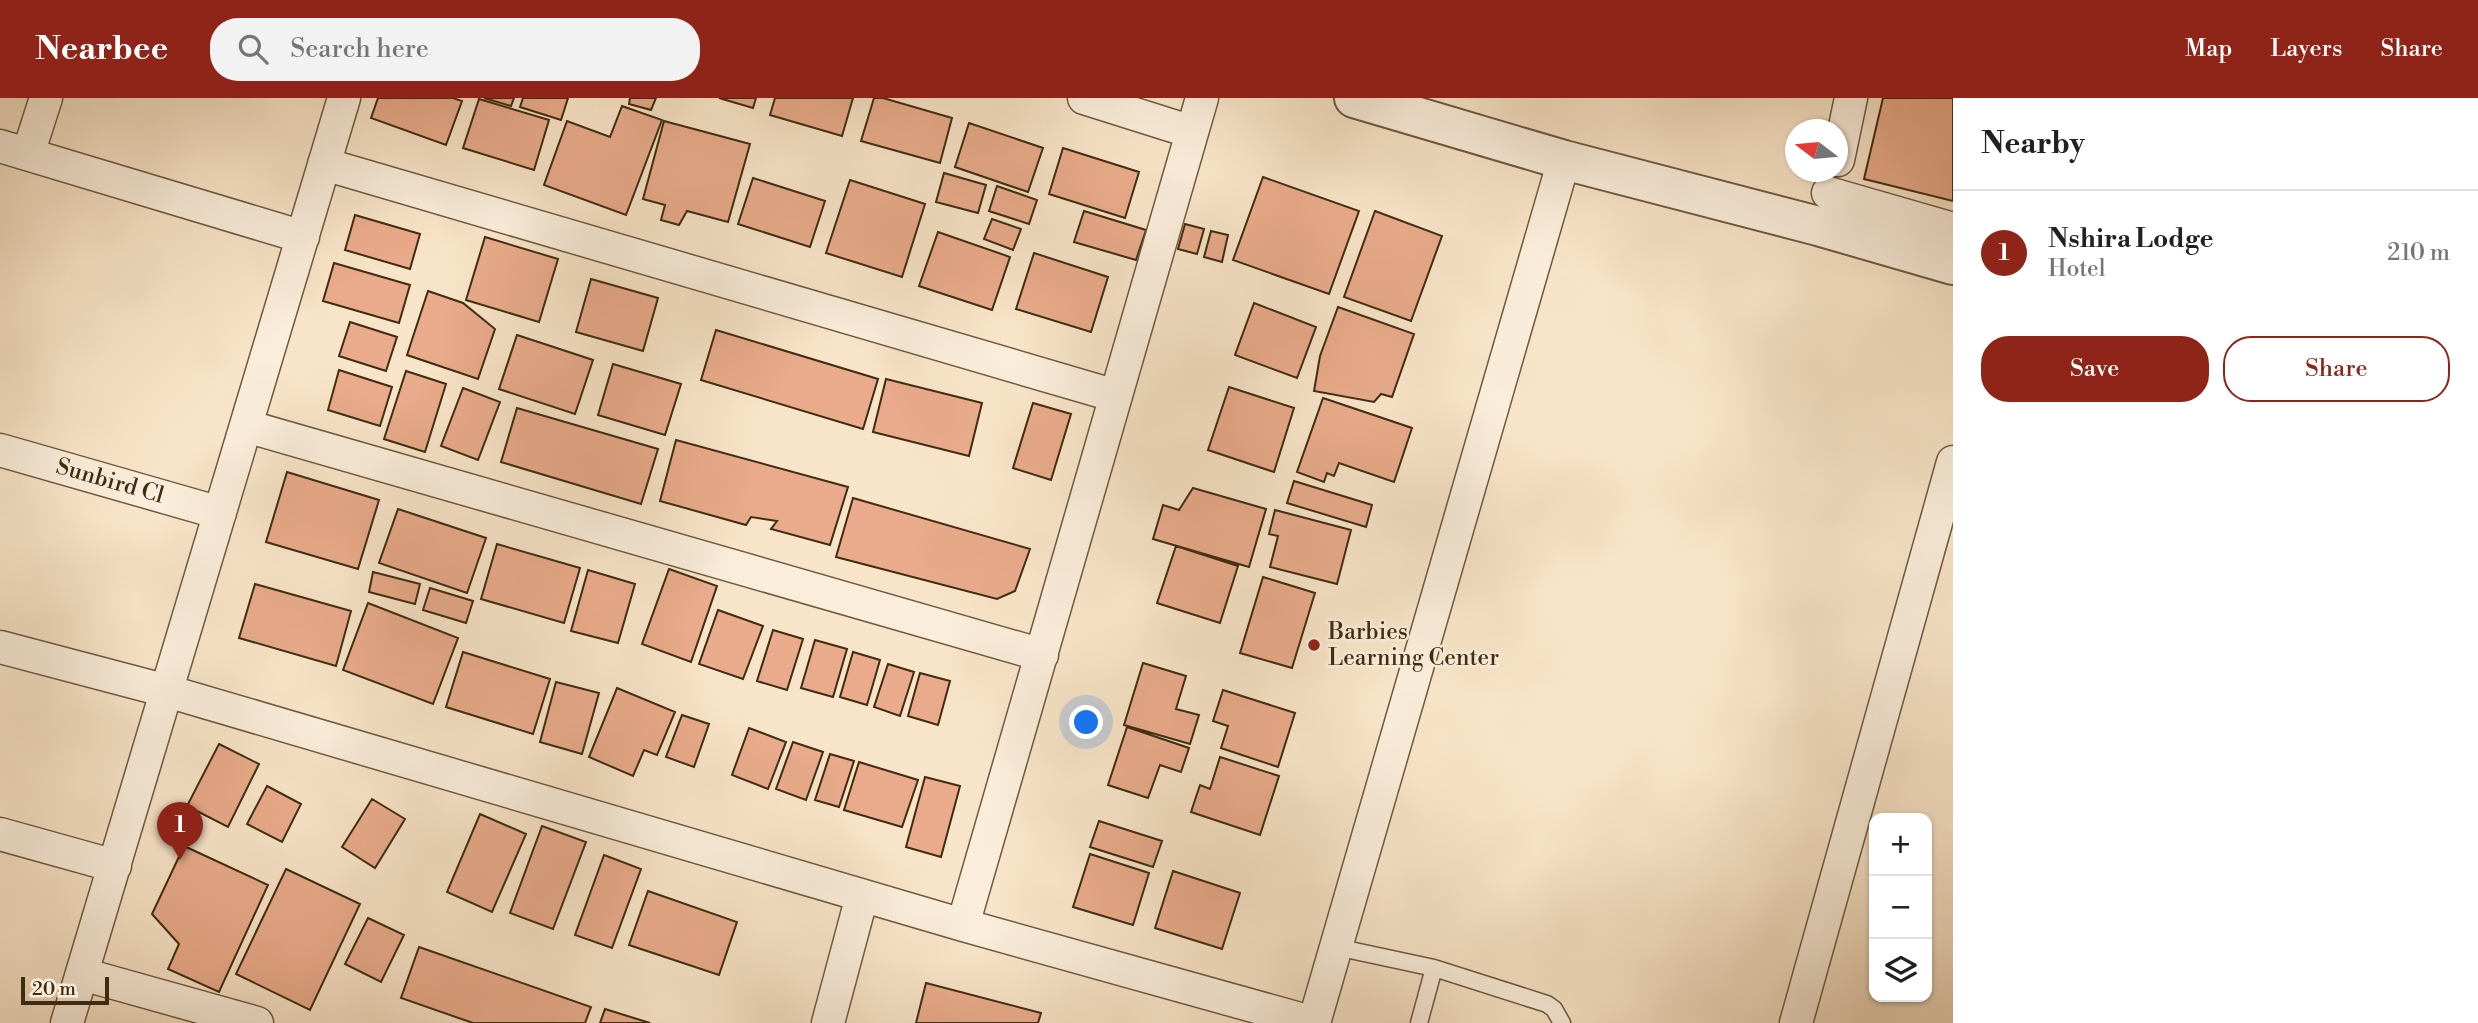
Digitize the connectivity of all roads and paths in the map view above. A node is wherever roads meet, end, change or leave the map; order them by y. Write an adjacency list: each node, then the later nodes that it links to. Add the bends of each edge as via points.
1 (46, 98): 9 (street)
2 (344, 98): 11 (street)
3 (1084, 98): 8 (street)
4 (1202, 98): 8 (street)
5 (1354, 98): 10 (street)
6 (1851, 98): 7 (street)
7 (1847, 119)
8 (1192, 132): 16 (street)
9 (14, 150): 14 (street)
10 (1564, 160): 12 (street); 28 (street)
11 (324, 164): 14 (street); 16 (street)
12 (1827, 197): 13 (street); 15 (street)
13 (1953, 229)
14 (303, 237): 17 (street)
15 (1953, 265)
16 (1116, 396): 22 (street)
17 (246, 426): 20 (street); 22 (street)
18 (0, 450): 20 (street, Sunbird Cl)
19 (1953, 462): 37 (street)
20 (220, 513): 23 (street)
21 (0, 647): 23 (street)
22 (1042, 655): 27 (street)
23 (167, 691): 25 (street); 26 (street)
24 (0, 834): 25 (street)
25 (115, 866): 30 (street)
26 (862, 896): 27 (street); 33 (street)
27 (964, 925): 34 (street)
28 (1336, 947): 29 (lane); 34 (street)
29 (1434, 968): 35 (lane); 36 (lane, via 1547,1004)
30 (82, 974): 31 (street); 32 (street)
31 (67, 1023)
32 (257, 1023)
33 (828, 1023)
34 (1314, 1023)
35 (1419, 1023)
36 (1562, 1023)
37 (1796, 1023)

